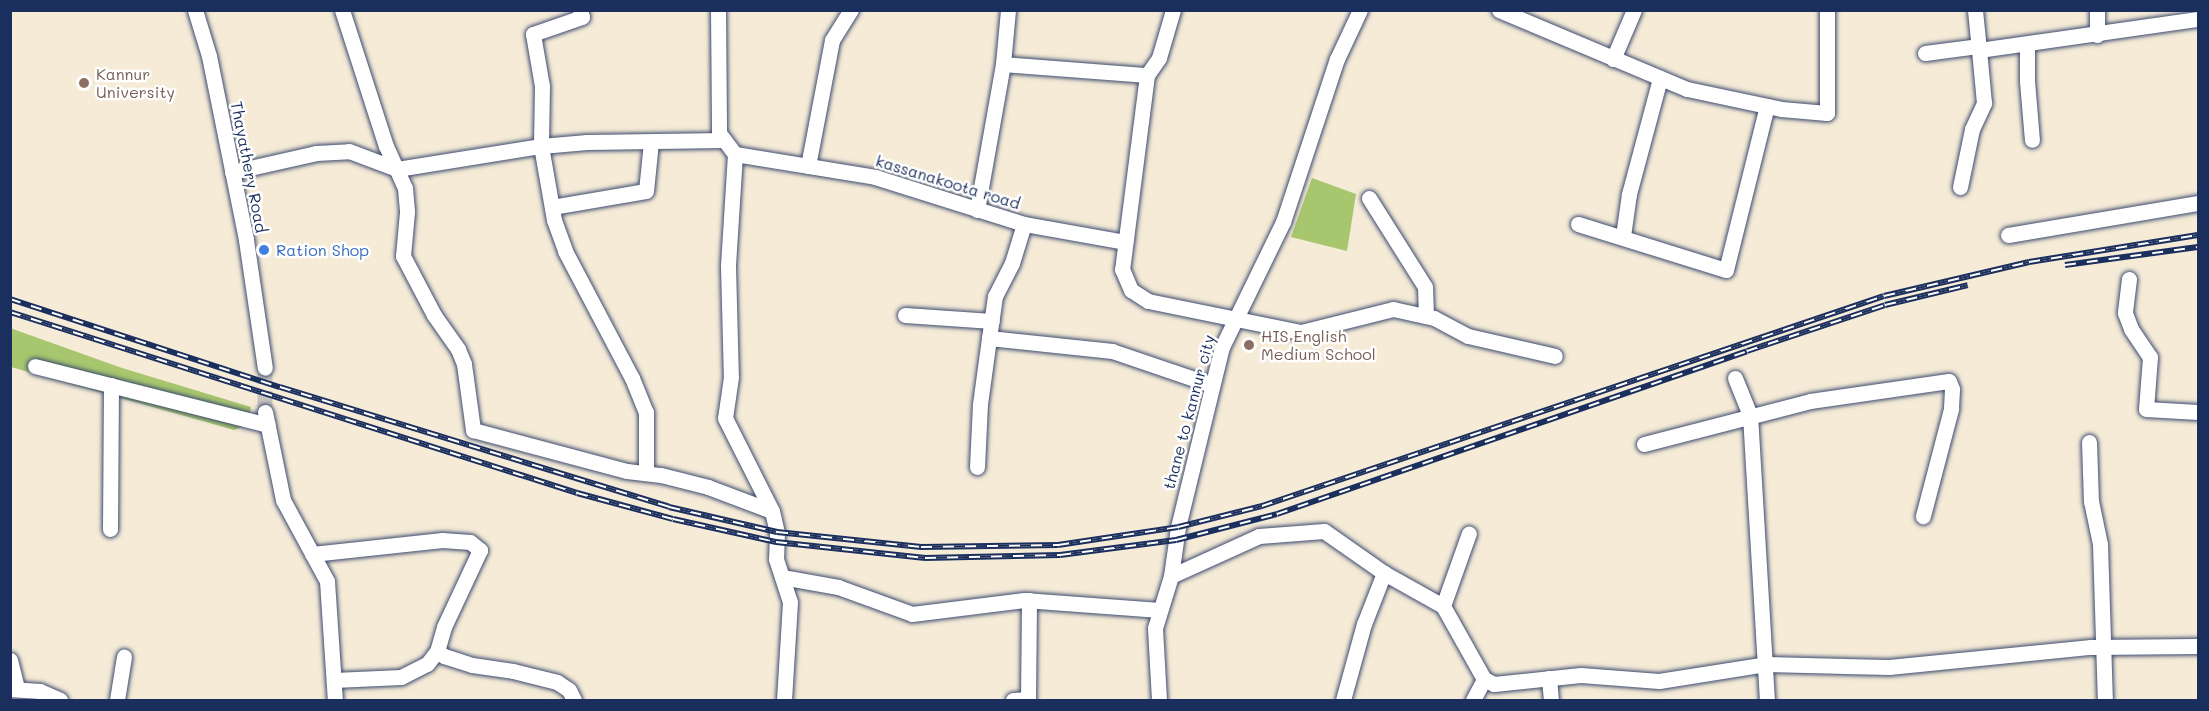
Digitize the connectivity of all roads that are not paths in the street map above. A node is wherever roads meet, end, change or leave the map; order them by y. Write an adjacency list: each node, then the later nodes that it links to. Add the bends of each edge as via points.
1 (195, 10): 31 (street, Thayathery Road, via 209,56)
2 (342, 10): 30 (street)
3 (579, 10): 27 (street, via 582,17 533,34 542,86)
4 (718, 10): 24 (street, via 719,133)
5 (851, 10): 29 (street, via 832,40)
6 (1008, 10): 20 (street)
7 (1173, 10): 21 (street, via 1159,58)
8 (1360, 10): 45 (street, thane to kannur city, via 1337,59 1283,222)
9 (1499, 10): 19 (street)
10 (1634, 10): 19 (street)
11 (1827, 10): 23 (street, via 1827,113)
12 (1975, 10): 17 (street)
13 (2097, 10): 15 (street)
14 (2192, 17): 15 (street)
15 (2097, 35): 16 (street)
16 (2027, 44): 17 (street); 25 (street)
17 (1979, 48): 18 (street); 32 (street, via 1984,103 1972,129)
18 (1925, 53)
19 (1613, 59): 22 (street)
20 (1003, 64): 21 (street); 36 (street)
21 (1147, 75): 41 (street)
22 (1660, 78): 23 (street, via 1687,89); 40 (street, via 1629,194)
23 (1767, 106): 40 (street, via 1726,270)
24 (724, 140): 26 (street); 28 (street)
25 (2032, 140)
26 (651, 142): 27 (street); 35 (street, via 646,191)
27 (541, 146): 30 (street); 35 (street)
28 (735, 154): 29 (street, kassanakoota road); 60 (street, via 728,266 731,377 725,418)
29 (808, 166): 36 (street, kassanakoota road, via 875,177)
30 (397, 169): 31 (street, via 349,151 316,153); 59 (street, via 405,188 407,212 404,256 464,364 473,430)
31 (232, 172): 50 (street, Thayathery Road)
32 (1960, 187)
33 (1369, 198): 44 (street, via 1425,287)
34 (2199, 203): 39 (street)
35 (552, 207): 59 (street, via 565,251 646,412)
36 (977, 210): 37 (street, kassanakoota road)
37 (1024, 224): 41 (street); 46 (street, kassanakoota road, via 1012,262 995,296)
38 (1578, 224): 40 (street)
39 (2008, 235)
40 (1623, 236)
41 (1125, 242): 45 (street, via 1122,269 1131,291 1148,301)
42 (2129, 279): 54 (street, via 2125,313 2150,357 2146,409)
43 (905, 315): 46 (street)
44 (1426, 316): 45 (street, via 1393,309 1301,332); 48 (street, via 1468,336)
45 (1236, 318): 53 (street, thane to kannur city, via 1222,347)
46 (992, 321): 47 (street, kassanakoota road)
47 (989, 338): 53 (street, via 1112,351); 58 (street, kassanakoota road)
48 (1555, 356)
49 (35, 366): 52 (street)
50 (264, 368)
51 (1735, 378): 55 (street)
52 (111, 385): 62 (street); 64 (street, via 266,419 283,500)
53 (1212, 385): 66 (street, thane to kannur city, via 1178,527)
54 (2199, 412)
55 (1750, 416): 57 (street); 61 (street, via 1810,400 1949,381 1951,409); 76 (street)
56 (2089, 442): 72 (street, via 2091,501 2100,544)
57 (1644, 444)
58 (977, 467)
59 (646, 473): 60 (street, via 708,487)
60 (772, 511): 67 (street, via 777,532 776,559)
61 (1923, 516)
62 (110, 529)
63 (1469, 533): 69 (street)
64 (312, 554): 73 (street, via 442,540 470,542 480,550); 79 (street, via 327,581)
65 (1384, 573): 66 (street, via 1324,531 1318,531 1259,536); 69 (street); 88 (street, via 1364,624)
66 (1172, 576): 70 (street, thane to kannur city)
67 (782, 577): 68 (street, via 838,587 912,614); 85 (street, via 790,602)
68 (1029, 600): 70 (street); 86 (street, via 1029,699)
69 (1443, 606): 78 (street)
70 (1160, 610): 87 (street, thane to kannur city, via 1155,628)
71 (2199, 646): 72 (street)
72 (2102, 647): 76 (street, via 1889,667); 92 (street)
73 (437, 651): 79 (street, via 427,664 401,677); 84 (street, via 471,665 557,682)
74 (124, 657): 82 (street)
75 (10, 660): 80 (street)
76 (1766, 664): 77 (street, via 1659,681 1581,675); 91 (street)
77 (1549, 678): 78 (street, via 1494,684); 90 (street)
78 (1484, 679): 89 (street)
79 (334, 680): 83 (street)
80 (14, 689): 81 (street, via 40,691)
81 (60, 700)
82 (117, 700)
83 (335, 700)
84 (577, 700)
85 (784, 700)
86 (1013, 700)
87 (1159, 700)
88 (1343, 700)
89 (1473, 700)
90 (1551, 700)
91 (1767, 700)
92 (2105, 700)

